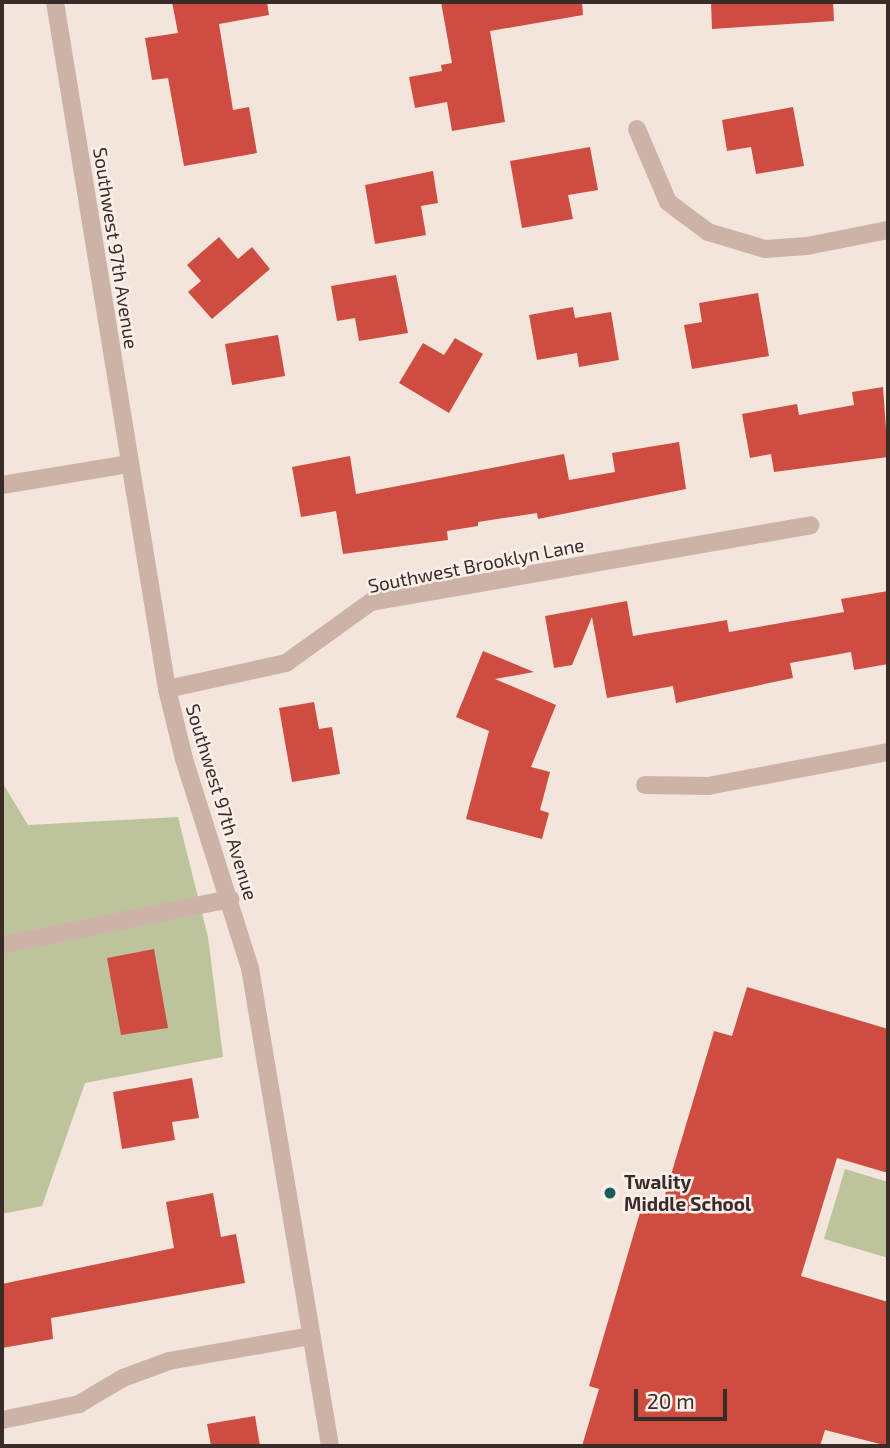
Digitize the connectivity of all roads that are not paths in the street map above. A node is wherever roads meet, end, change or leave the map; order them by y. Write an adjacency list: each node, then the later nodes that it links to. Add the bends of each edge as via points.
1 (55, 2): 4 (street, Southwest 97th Avenue)
2 (637, 129): 3 (street, via 668,202 708,232 765,249)
3 (888, 230)
4 (129, 464): 5 (street); 7 (street, Southwest 97th Avenue)
5 (2, 485)
6 (810, 525): 7 (street, Southwest Brooklyn Lane, via 371,603 286,663)
7 (167, 689): 10 (street, Southwest 97th Avenue, via 184,760)
8 (888, 752): 9 (street, via 708,786)
9 (645, 785)
10 (230, 900): 11 (street); 12 (street, Southwest 97th Avenue, via 254,989)
11 (2, 945)
12 (312, 1336): 13 (street, via 169,1361 123,1378 79,1404); 14 (street, Southwest 97th Avenue)
13 (2, 1420)
14 (330, 1446)

